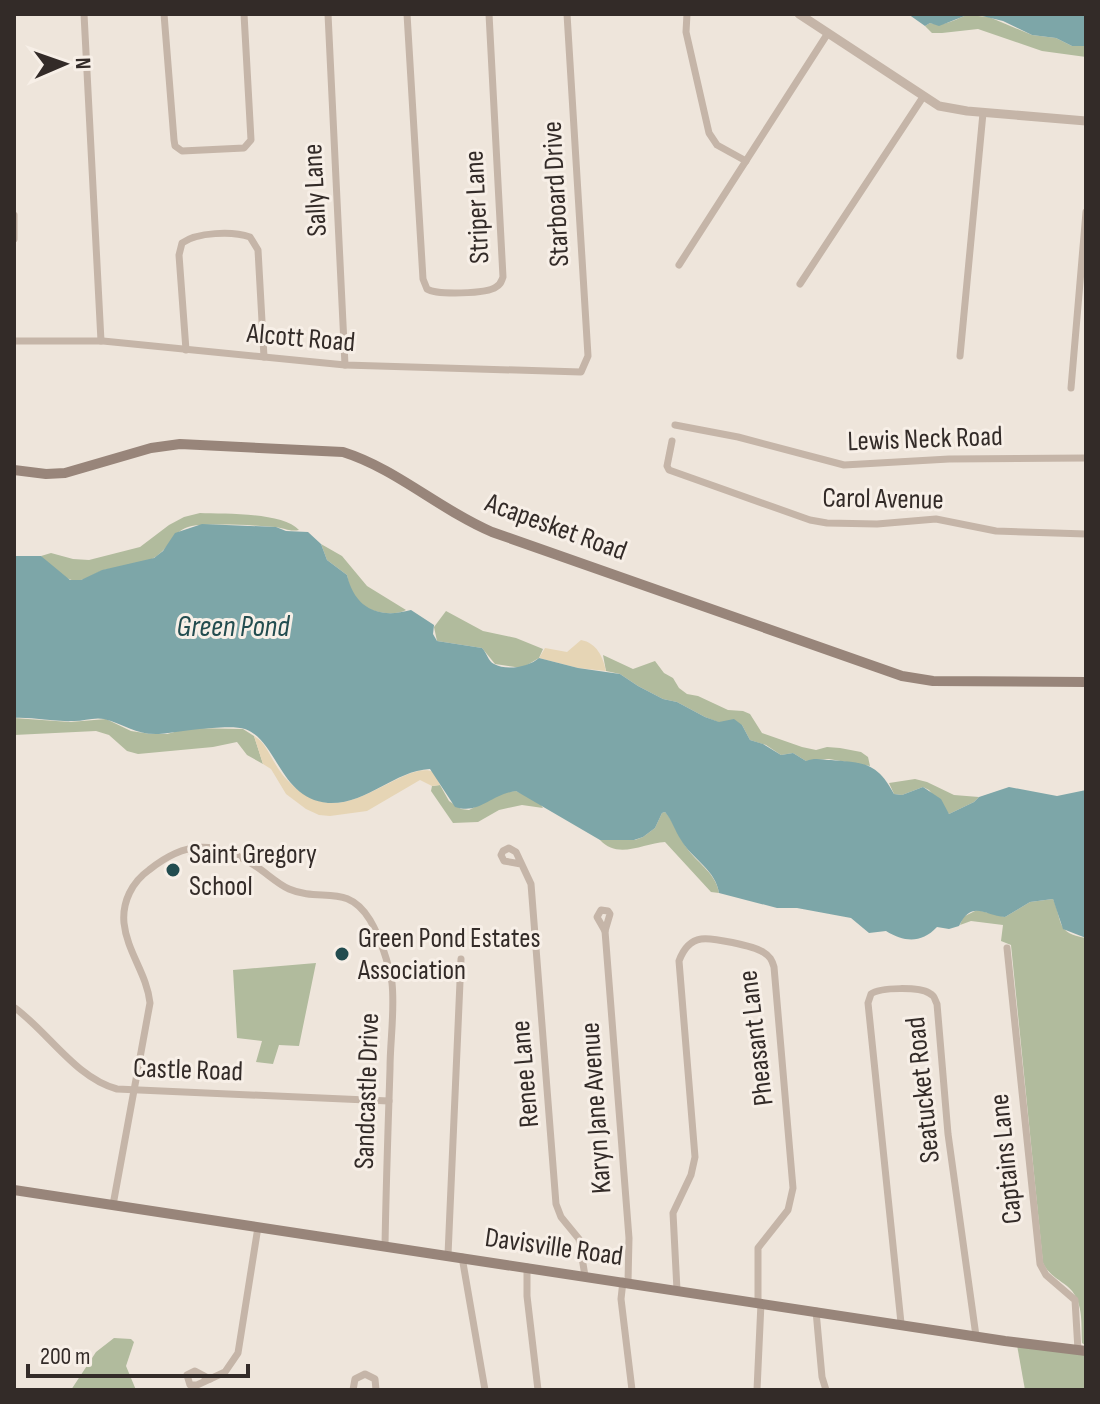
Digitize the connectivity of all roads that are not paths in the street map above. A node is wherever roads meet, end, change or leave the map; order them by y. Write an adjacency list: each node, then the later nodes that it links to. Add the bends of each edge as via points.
1 (84, 14): 21 (street)
2 (164, 14): 3 (street, via 174,140 182,151 244,148 251,140)
3 (244, 14)
4 (328, 14): 25 (street, Sally Lane)
5 (407, 14): 6 (street, Striper Lane, via 423,279 427,289 439,293 490,290 503,277)
6 (489, 14)
7 (567, 14): 26 (street, Starboard Drive, via 588,356)
8 (687, 14): 14 (street, via 686,32 709,133 717,145)
9 (799, 14): 10 (street)
10 (828, 33): 11 (street); 14 (street)
11 (923, 97): 12 (street, via 939,106); 19 (street)
12 (983, 113): 13 (street); 23 (street)
13 (1086, 121)
14 (746, 161): 18 (street)
15 (1086, 212): 27 (street)
16 (14, 215): 17 (street)
17 (14, 239)
18 (679, 265)
19 (800, 284)
20 (14, 341): 21 (street, Alcott Road)
21 (101, 341): 22 (street, Alcott Road)
22 (186, 350): 24 (street, Alcott Road); 24 (street, via 182,243 191,237 239,234 250,237 258,250)
23 (960, 356)
24 (264, 357): 25 (street, Alcott Road)
25 (345, 365): 26 (street, Alcott Road)
26 (584, 370)
27 (1071, 388)
28 (675, 425): 30 (street, Lewis Neck Road, via 844,465)
29 (672, 441): 32 (street, Carol Avenue, via 669,470 810,520 853,525 936,519 995,531)
30 (1086, 458)
31 (14, 470): 33 (main road, Acapesket Road, via 65,473 180,444 343,452 486,530 902,676 926,681)
32 (1086, 534)
33 (1086, 682)
34 (521, 864): 48 (street, Renee Lane, via 531,884 556,1204 579,1239)
35 (605, 931): 49 (street, Karyn Jane Avenue, via 629,1243)
36 (1007, 948): 55 (street, Captains Lane, via 1040,1264 1075,1300)
37 (461, 959): 45 (street)
38 (15, 1008): 39 (street, Castle Road, via 91,1078)
39 (133, 1090): 40 (street, Castle Road); 40 (street, Sandcastle Drive, via 150,1003 126,935 127,898 146,872 171,854 206,846 301,893 349,898 369,919 392,984); 42 (street, Sandcastle Drive)
40 (389, 1101): 44 (street, Sandcastle Drive)
41 (14, 1190): 42 (main road, Davisville Road)
42 (113, 1205): 43 (main road, Davisville Road)
43 (258, 1227): 44 (main road, Davisville Road); 56 (street, via 239,1349 225,1372)
44 (385, 1246): 45 (main road, Davisville Road)
45 (448, 1255): 46 (main road, Davisville Road)
46 (462, 1257): 47 (main road, Davisville Road); 59 (street)
47 (527, 1267): 48 (main road, Davisville Road); 60 (street)
48 (585, 1276): 49 (main road, Davisville Road)
49 (626, 1281): 50 (main road, Davisville Road); 61 (street, Karyn Jane Avenue, via 621,1299)
50 (677, 1290): 51 (main road, Davisville Road); 51 (street, Pheasant Lane, via 673,1213 695,1157 679,961 691,943 707,939 758,949 774,967 792,1196 785,1215 758,1248)
51 (759, 1302): 52 (main road, Davisville Road); 62 (street, Pheasant Lane)
52 (816, 1311): 53 (main road, Davisville Road); 63 (street)
53 (901, 1323): 54 (main road, Davisville Road); 54 (street, Seatucket Road, via 868,1003 881,989 924,991 937,1004 947,1125)
54 (976, 1336): 55 (main road, Davisville Road)
55 (1082, 1350)
56 (210, 1379)
57 (353, 1390): 58 (street, via 355,1379 365,1374 375,1379)
58 (376, 1390)
59 (485, 1390)
60 (538, 1390)
61 (632, 1390)
62 (757, 1390)
63 (826, 1390)

